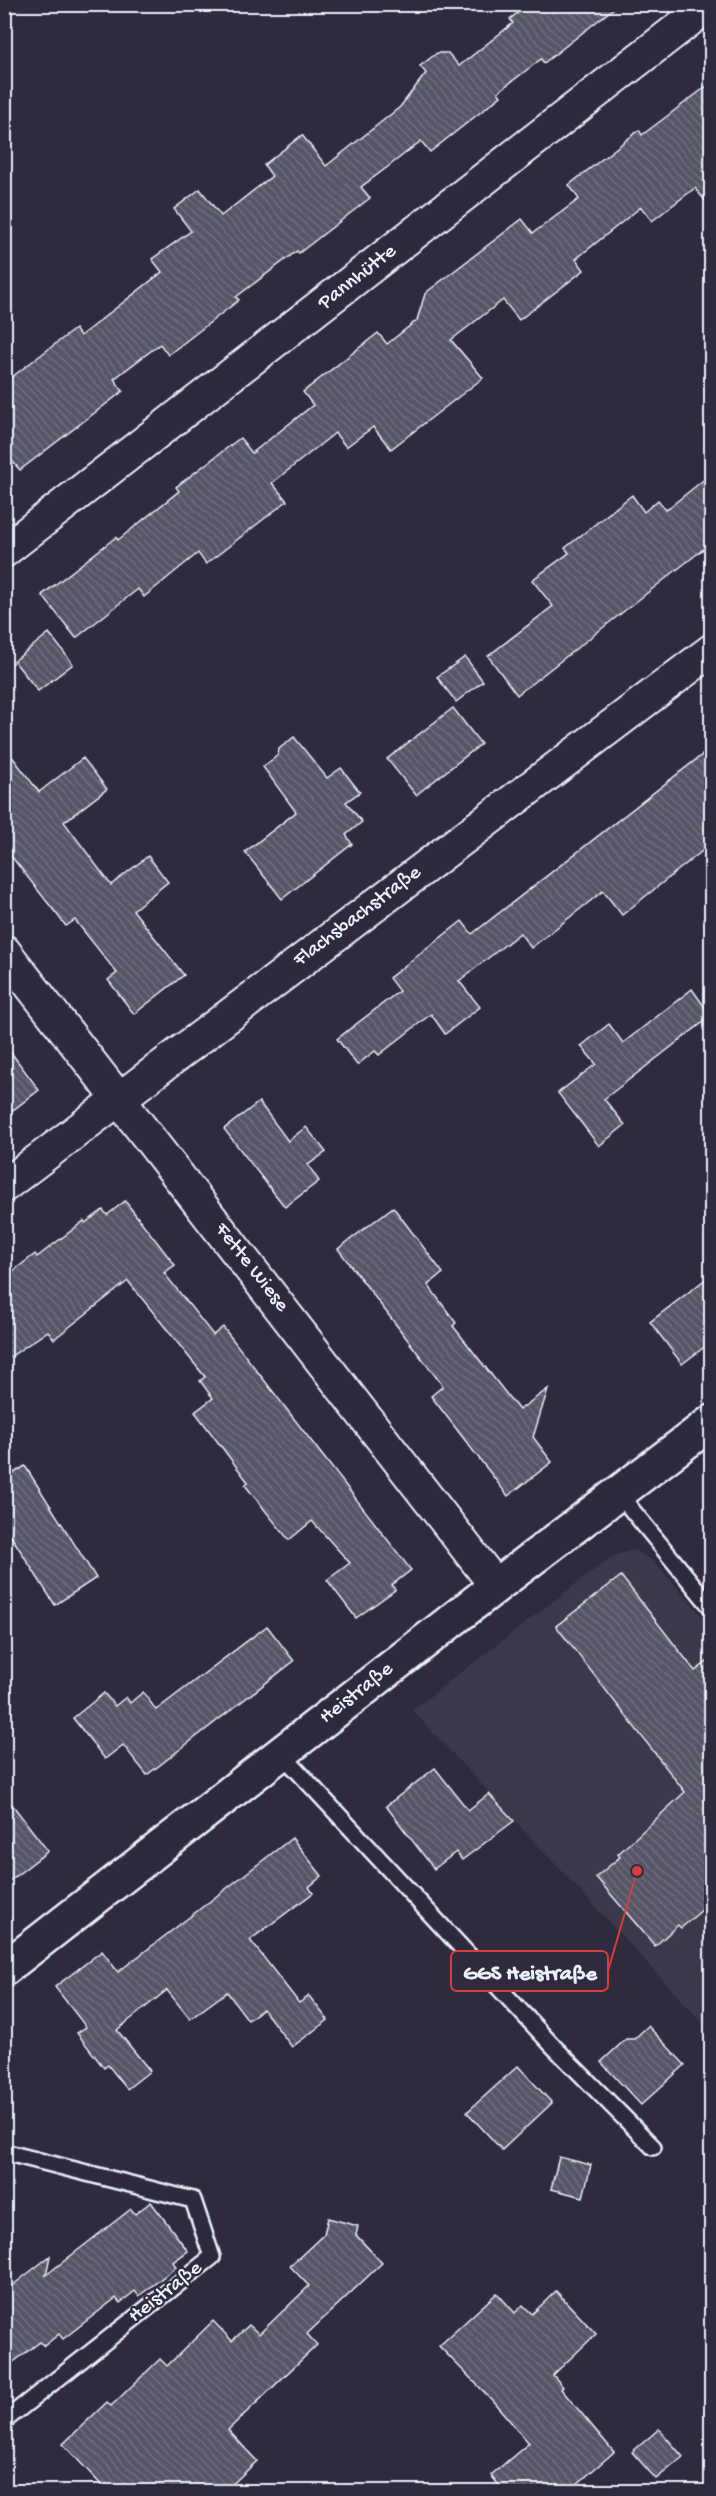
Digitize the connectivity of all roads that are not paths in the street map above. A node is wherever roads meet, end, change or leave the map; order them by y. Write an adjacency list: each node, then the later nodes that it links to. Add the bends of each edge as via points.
1 (711, 4): 2 (street, Pannhütte)
2 (4, 551)
3 (711, 651): 5 (street, Flachsbachstraße)
4 (4, 951): 5 (street, Fette Wiese)
5 (120, 1097): 6 (street, Flachsbachstraße); 9 (street, Fette Wiese)
6 (4, 1185)
7 (711, 1422): 8 (street, Heistraße)
8 (618, 1493): 9 (street, Heistraße); 10 (lane)
9 (496, 1586): 11 (street, Heistraße)
10 (711, 1608)
11 (281, 1753): 12 (street, Heistraße); 13 (lane)
12 (4, 1969)
13 (652, 2147)
14 (4, 2152): 15 (lane, Heistraße, via 193,2200 212,2257)
15 (4, 2421)

